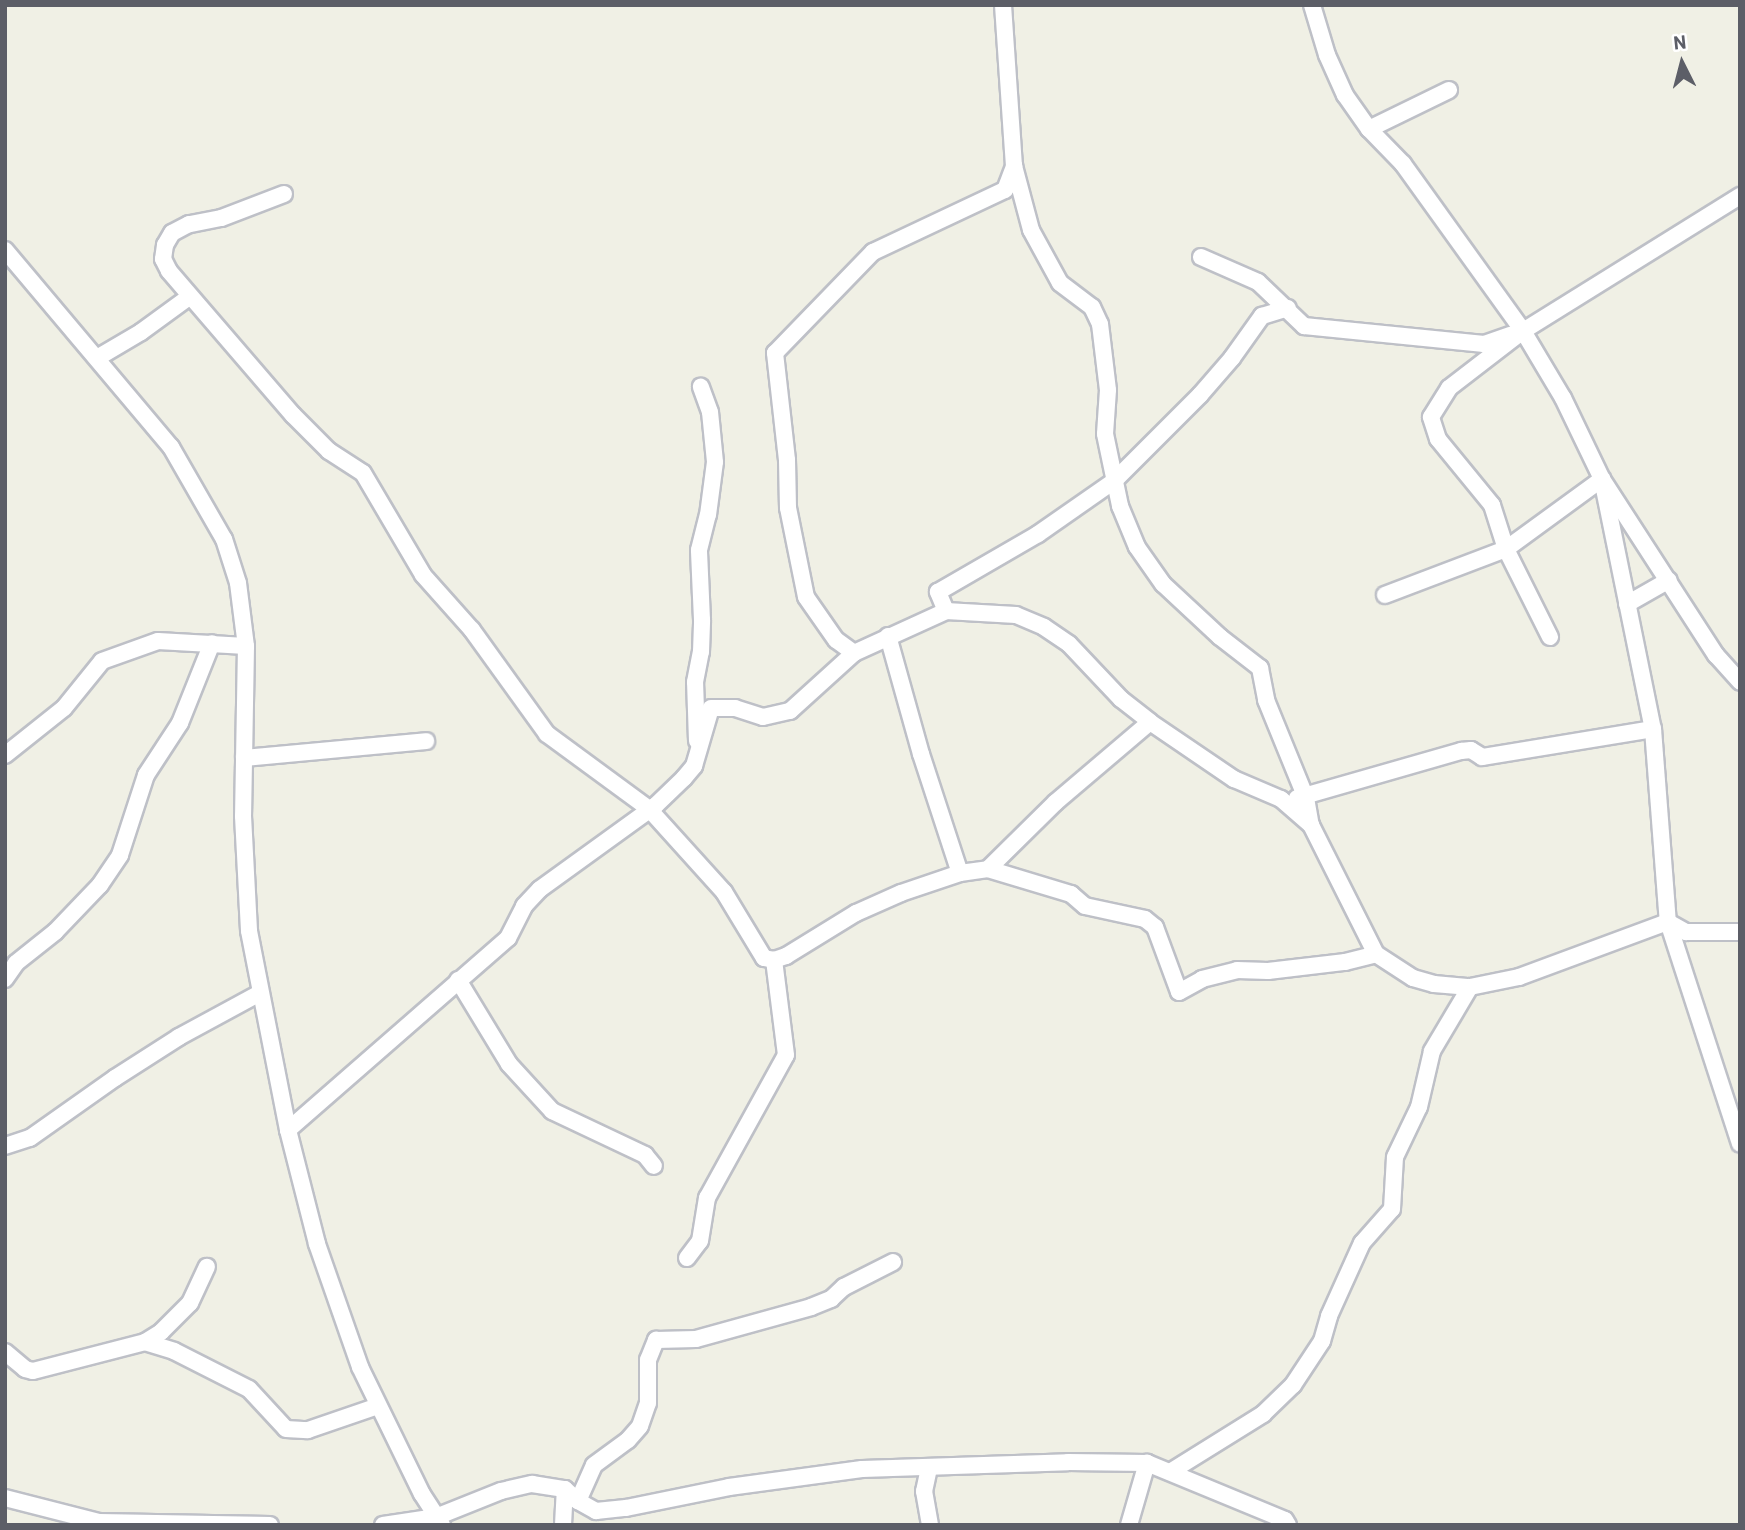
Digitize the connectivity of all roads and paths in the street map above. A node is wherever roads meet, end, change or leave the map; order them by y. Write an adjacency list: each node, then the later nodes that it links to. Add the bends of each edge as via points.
1 (1003, 5): 5 (street)
2 (1312, 5): 4 (street, via 1345,95)
3 (1449, 90): 4 (street)
4 (1369, 129): 12 (street, via 1403,164)
5 (1014, 166): 16 (street, via 1031,230 1060,283 1092,307 1100,324 1108,390 1105,434); 26 (street, via 1005,190 873,252 775,353 788,508 806,597 836,640)
6 (284, 194): 10 (street, via 172,233 163,259)
7 (1740, 196): 12 (street)
8 (5, 250): 13 (street)
9 (1201, 257): 11 (street, via 1258,282)
10 (189, 297): 13 (street); 36 (street, via 293,415 329,451 363,473 423,575 472,630 547,734)
11 (1288, 308): 12 (street, via 1304,326 1484,344); 16 (street, via 1262,316 1200,395)
12 (1522, 331): 15 (street, via 1563,398); 17 (street, via 1449,388 1431,417 1438,439 1492,505)
13 (97, 358): 25 (street, via 171,447 224,539 238,583)
14 (701, 387): 31 (street, via 710,412 715,463 699,550 702,620 695,682)
15 (1602, 480): 17 (street); 18 (street); 20 (street)
16 (1114, 481): 21 (street, via 1038,534 938,592); 34 (street, via 1137,547 1163,584 1260,668 1266,700)
17 (1506, 550): 19 (street); 23 (street)
18 (1669, 580): 20 (street); 27 (street, via 1716,655)
19 (1385, 595)
20 (1627, 604): 29 (street)
21 (946, 611): 22 (street); 28 (street, via 1016,615 1044,627 1069,644 1121,699)
22 (888, 636): 26 (street); 39 (street, via 920,754)
23 (1550, 637)
24 (212, 643): 25 (street); 32 (street, via 158,641 102,661 64,708); 44 (street, via 180,723 146,775 120,855 100,885 55,932 23,955)
25 (246, 646): 33 (street)
26 (854, 653): 31 (street, via 790,711 763,717 735,708 711,708)
27 (1740, 682)
28 (1150, 722): 35 (street, via 1234,779); 38 (street, via 1056,802)
29 (1653, 729): 34 (street, via 1482,757 1471,750 1461,751); 40 (street)
30 (426, 741): 33 (street)
31 (697, 747): 36 (street, via 694,766)
32 (5, 755)
33 (244, 758): 47 (street, via 249,931)
34 (1306, 797): 35 (street); 37 (street)
35 (1281, 799): 37 (street)
36 (649, 809): 43 (street, via 724,892 764,958); 45 (street, via 540,888 524,906 508,938)
37 (1311, 825): 42 (street)
38 (988, 869): 39 (street); 42 (street, via 1071,894 1085,906 1145,919 1155,927 1179,992 1202,979 1237,970 1268,971)
39 (960, 873): 43 (street, via 856,913)
40 (1668, 922): 41 (street, via 1686,932); 46 (street, via 1519,977); 49 (street)
41 (1740, 932)
42 (1376, 954): 46 (street, via 1413,978)
43 (774, 960): 52 (street, via 786,1055 707,1199 699,1241)
44 (5, 979)
45 (458, 980): 48 (street); 51 (street, via 509,1064 538,1099 552,1111 645,1155)
46 (1470, 987): 60 (street, via 1432,1051 1419,1107 1395,1157 1392,1209 1362,1243 1322,1341 1293,1385 1263,1414)
47 (260, 993): 48 (street); 50 (street, via 136,1064 30,1138)
48 (288, 1130): 57 (street, via 317,1244)
49 (1740, 1144)
50 (5, 1146)
51 (654, 1166)
52 (687, 1258)
53 (893, 1262): 63 (street, via 811,1307 696,1339 656,1340 648,1360 648,1403 640,1426 594,1465)
54 (206, 1267): 55 (street, via 190,1303)
55 (145, 1342): 56 (street, via 33,1371); 57 (street, via 174,1351 249,1389 286,1429 308,1430)
56 (5, 1352)
57 (378, 1406): 64 (street)
58 (1147, 1464): 59 (street); 60 (street); 69 (street)
59 (929, 1468): 63 (street, via 822,1474 596,1511); 68 (street, via 925,1491)
60 (1170, 1472): 70 (street, via 1285,1520)
61 (565, 1489): 63 (street); 64 (street, via 532,1484 501,1491); 67 (street)
62 (5, 1498): 65 (street, via 99,1522)
63 (578, 1501)
64 (439, 1521): 66 (street)
65 (270, 1525)
66 (383, 1525)
67 (562, 1525)
68 (930, 1525)
69 (1129, 1525)
70 (1287, 1525)

